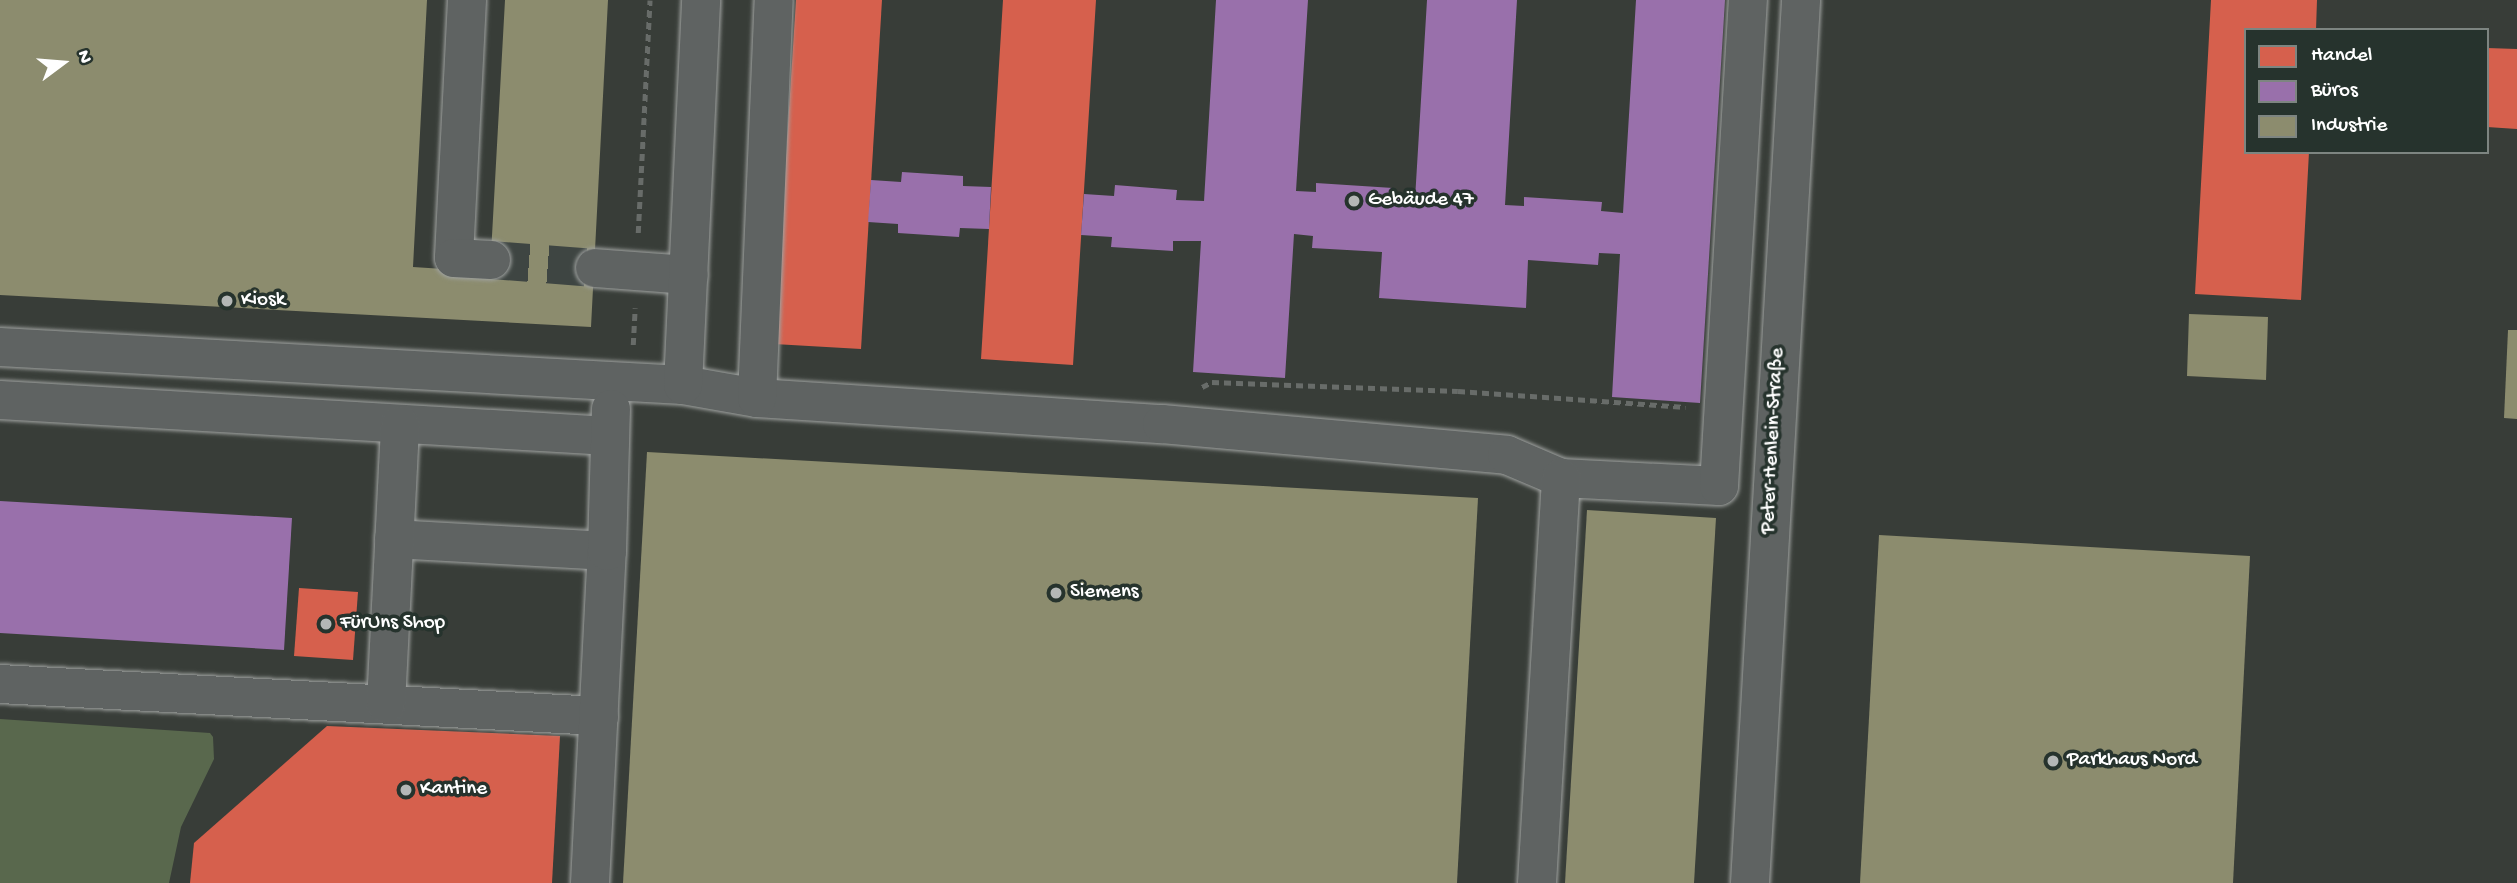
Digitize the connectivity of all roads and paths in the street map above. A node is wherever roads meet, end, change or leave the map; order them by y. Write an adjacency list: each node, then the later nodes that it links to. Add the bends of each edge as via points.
1 (467, 0): 7 (street, via 454,258)
2 (650, 0): 9 (path)
3 (701, 0): 10 (street)
4 (774, 0): 15 (street)
5 (1748, 0): 19 (street, via 1719,486)
6 (1801, 0): 27 (street, Peter-Henlein-Straße)
7 (491, 260)
8 (595, 268): 9 (street)
9 (636, 271): 10 (street); 12 (path)
10 (689, 275): 14 (street)
11 (0, 347): 13 (street)
12 (633, 350)
13 (612, 382): 14 (street); 18 (street)
14 (683, 385): 15 (street)
15 (757, 398): 19 (street, via 1162,424 1507,455)
16 (0, 400): 17 (street)
17 (400, 425): 18 (street); 20 (street)
18 (610, 436): 21 (street)
19 (1561, 478): 26 (street)
20 (394, 539): 21 (street); 23 (street)
21 (607, 551): 24 (street)
22 (0, 684): 23 (street)
23 (386, 704): 24 (street)
24 (599, 716): 25 (street)
25 (590, 883)
26 (1537, 883)
27 (1749, 883)

